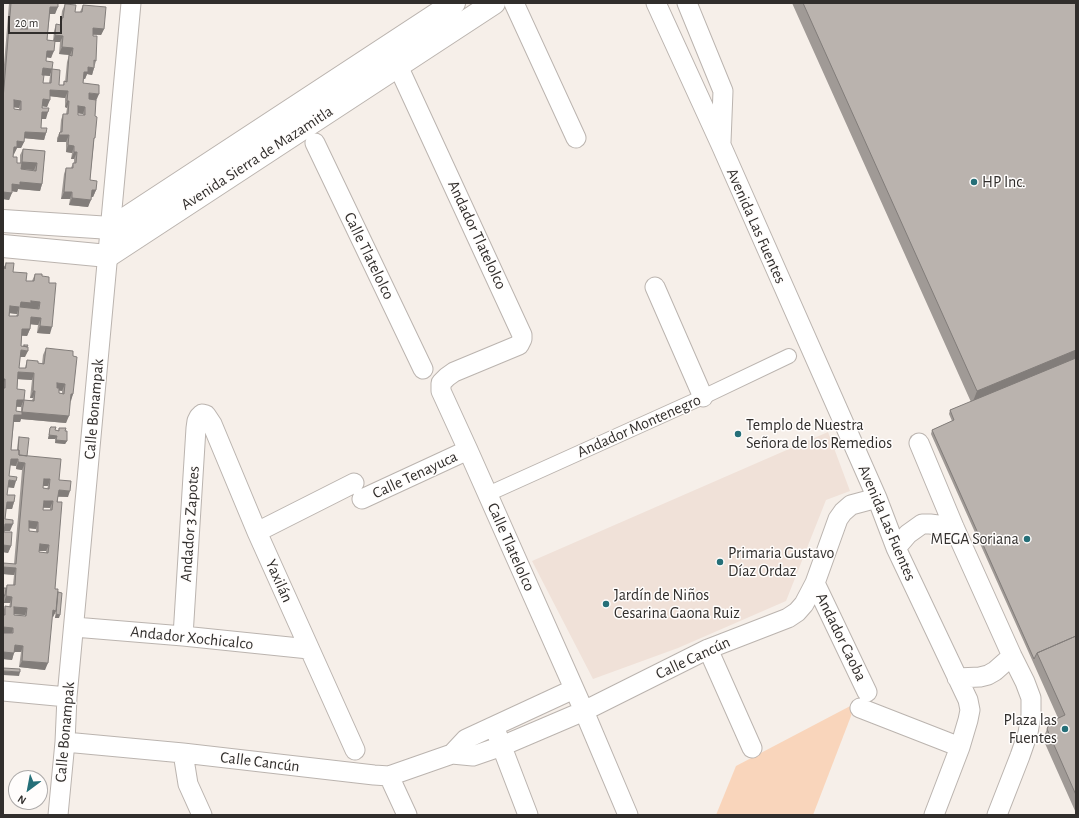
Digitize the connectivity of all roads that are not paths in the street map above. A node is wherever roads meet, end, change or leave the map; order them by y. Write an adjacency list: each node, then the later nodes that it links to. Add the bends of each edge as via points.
1 (131, 3): 13 (street, Calle Bonampak)
2 (454, 3): 7 (street, Avenida Sierra de Mazamitla)
3 (494, 3): 8 (street, Avenida Sierra de Mazamitla)
4 (514, 3): 9 (street)
5 (656, 3): 11 (street, Avenida Las Fuentes)
6 (687, 3): 11 (street, Avenida Las Fuentes, via 723,91)
7 (388, 46): 8 (street, Andador Tlatelolco); 13 (street, Avenida Sierra de Mazamitla)
8 (398, 66): 15 (street, Avenida Sierra de Mazamitla); 19 (street, Andador Tlatelolco, via 522,335 519,345 454,372)
9 (576, 138)
10 (314, 143): 18 (street, Calle Tlatelolco)
11 (721, 145): 25 (street, Avenida Las Fuentes)
12 (3, 220): 13 (street)
13 (111, 228): 15 (street, Calle Bonampak)
14 (3, 246): 15 (street)
15 (108, 256): 30 (street, Calle Bonampak)
16 (656, 287): 20 (street)
17 (789, 356): 20 (street, Andador Montenegro)
18 (423, 369)
19 (441, 383): 23 (street, Calle Tlatelolco, via 441,391)
20 (703, 397): 24 (street, Andador Montenegro)
21 (202, 414): 27 (street, Yaxilán, via 212,424); 31 (street, Andador 3 Zapotes, via 198,417 196,428)
22 (919, 442): 26 (street)
23 (468, 450): 24 (street, Calle Tlatelolco); 27 (street, Calle Tenayuca)
24 (488, 494): 36 (street, Calle Tlatelolco)
25 (877, 498): 28 (street, Avenida Las Fuentes); 29 (street, Calle Cancún, via 851,505 843,512)
26 (954, 527): 28 (street, via 922,524 908,534); 34 (street)
27 (257, 532): 32 (street, Yaxilán)
28 (896, 548): 35 (street, Avenida Las Fuentes)
29 (814, 583): 33 (street, Calle Cancún, via 804,604 788,618); 43 (street, Andador Caoba, via 864,700)
30 (74, 627): 31 (street, Andador Xochicalco); 38 (street, Calle Bonampak)
31 (183, 636): 32 (street, Andador Xochicalco)
32 (309, 649): 45 (street, Yaxilán)
33 (708, 649): 39 (street, Calle Cancún); 44 (street)
34 (1012, 656): 35 (street, via 988,675); 55 (street, via 1031,698 1031,715 1020,756)
35 (957, 678): 43 (street, Avenida Las Fuentes, via 970,710)
36 (574, 689): 39 (street, Calle Tlatelolco); 40 (street, Calle Cancún)
37 (3, 691): 38 (street)
38 (67, 697): 41 (street, Calle Bonampak)
39 (584, 711): 42 (street, Calle Cancún); 53 (street)
40 (494, 726): 42 (street); 47 (street, Calle Cancún, via 466,739)
41 (65, 742): 46 (street, Calle Cancún); 49 (street, Calle Bonampak)
42 (502, 746): 47 (street, Calle Cancún, via 472,756); 52 (street)
43 (960, 747): 54 (street, Avenida Las Fuentes)
44 (752, 748)
45 (355, 750)
46 (182, 753): 48 (street, Calle Cancún); 50 (street, via 188,784)
47 (452, 754): 48 (street, Calle Cancún)
48 (389, 776): 51 (street)
49 (58, 815)
50 (202, 815)
51 (407, 815)
52 (528, 815)
53 (628, 815)
54 (934, 815)
55 (997, 815)

